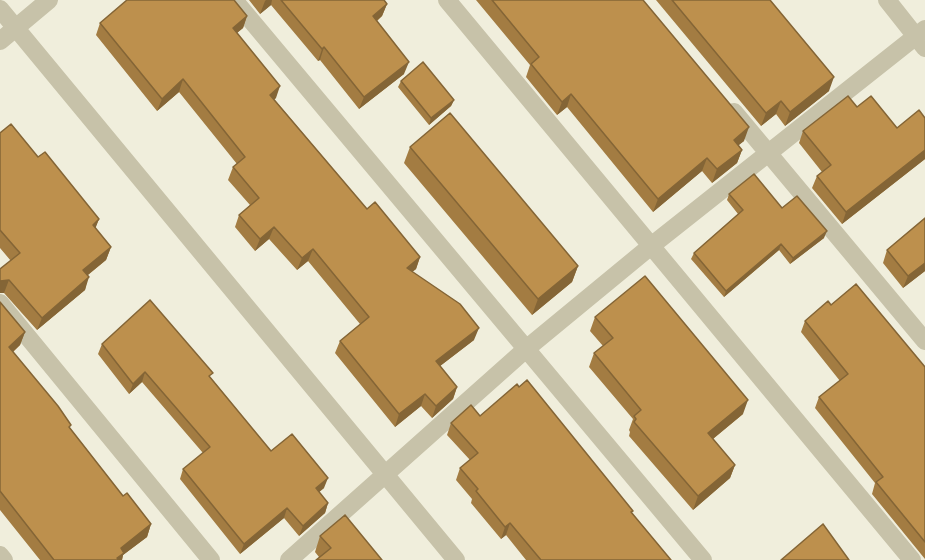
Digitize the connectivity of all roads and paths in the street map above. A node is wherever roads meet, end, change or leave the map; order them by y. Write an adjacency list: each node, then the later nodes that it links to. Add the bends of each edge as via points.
1 (50, 0): 6 (street)
2 (234, 0): 14 (street)
3 (447, 0): 11 (street)
4 (887, 0): 7 (street)
5 (0, 9): 6 (street)
6 (15, 28): 8 (street); 15 (street)
7 (922, 38): 10 (street)
8 (0, 41)
9 (723, 100): 10 (street)
10 (768, 154): 11 (street); 13 (street)
11 (651, 246): 14 (street); 22 (street)
12 (0, 303): 18 (street)
13 (925, 341)
14 (526, 349): 15 (street); 21 (street)
15 (384, 475): 19 (street); 20 (street)
16 (0, 555): 17 (street)
17 (4, 560)
18 (211, 560)
19 (289, 560)
20 (456, 560)
21 (703, 560)
22 (912, 560)

